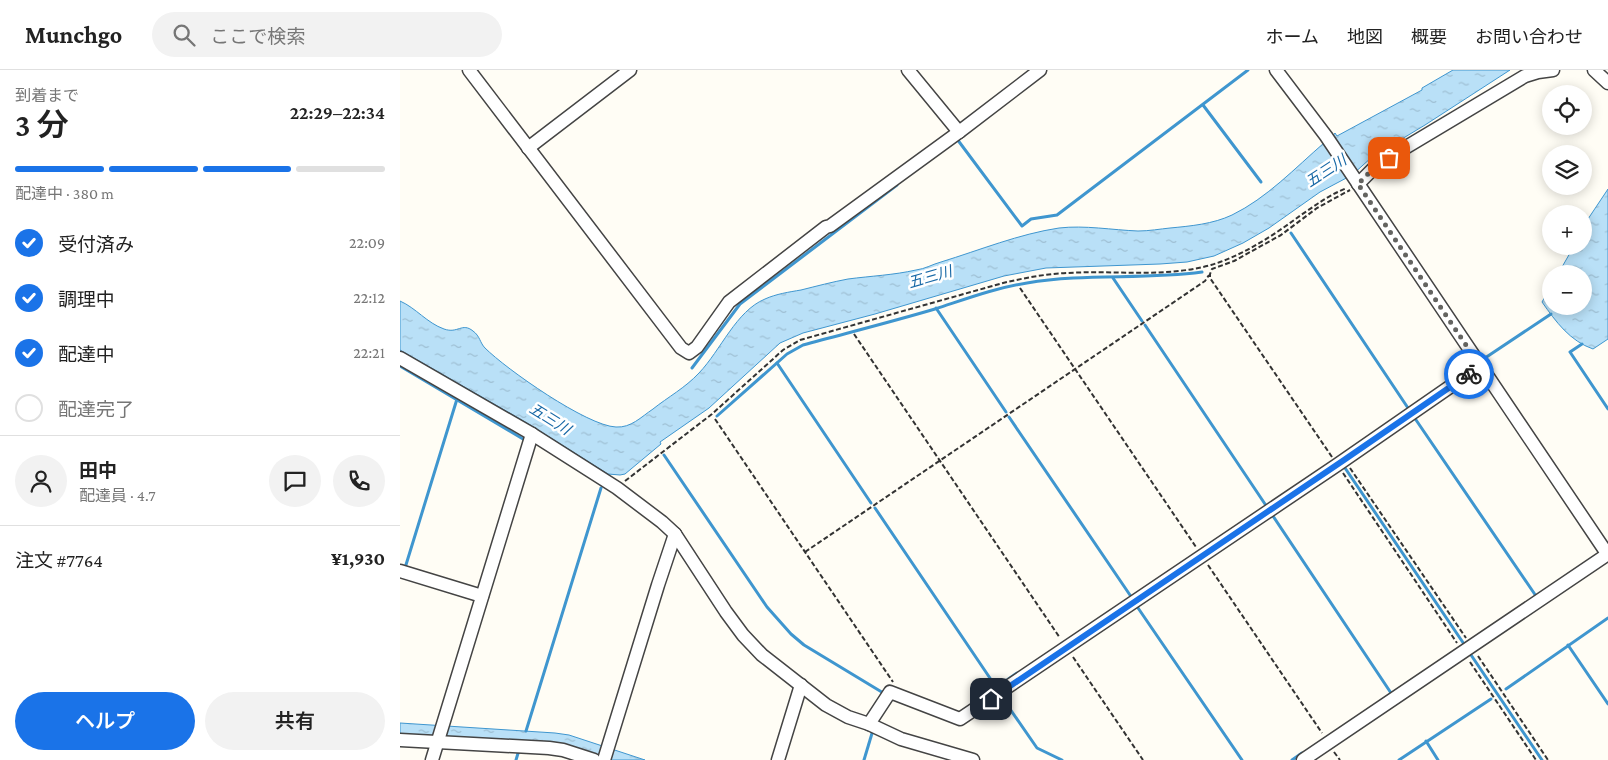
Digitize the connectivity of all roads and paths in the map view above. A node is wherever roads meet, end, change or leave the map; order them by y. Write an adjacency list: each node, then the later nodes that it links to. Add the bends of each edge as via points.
1 (469, 70): 10 (street)
2 (630, 70): 10 (street)
3 (908, 70): 9 (street)
4 (1040, 70): 9 (street)
5 (1276, 70): 11 (street)
6 (1553, 70): 11 (street, via 1525,76 1403,148)
7 (1594, 70): 8 (street)
8 (1608, 83)
9 (959, 132): 10 (street, via 826,227 729,302 697,347 689,353 681,348)
10 (528, 148)
11 (1358, 184): 16 (street); 22 (path, via 1332,194 1234,257 1210,265 1170,271 1034,276 800,340 783,350 712,414)
12 (1210, 274): 17 (path, via 1205,281)
13 (1020, 288): 17 (path)
14 (854, 334): 20 (path)
15 (400, 358): 19 (street)
16 (1480, 366): 21 (street); 25 (street)
17 (1075, 369): 20 (path); 26 (path)
18 (715, 419): 24 (path)
19 (532, 434): 22 (street); 28 (street)
20 (940, 460): 24 (path); 30 (path)
21 (1344, 460): 26 (street); 29 (path)
22 (617, 488): 23 (street)
23 (675, 534): 31 (street, via 743,635); 40 (street)
24 (805, 552): 32 (path, via 895,684)
25 (1608, 554): 29 (street)
26 (1202, 556): 30 (street); 36 (path)
27 (400, 571): 28 (street)
28 (482, 596): 35 (street)
29 (1471, 646): 36 (street); 46 (path)
30 (1066, 647): 32 (street, via 960,719); 43 (path)
31 (800, 686): 33 (street, via 833,709); 41 (street)
32 (890, 692): 33 (street)
33 (869, 724): 37 (street)
34 (400, 740): 35 (street)
35 (438, 742): 38 (street); 39 (street, via 549,748)
36 (1328, 743): 44 (street); 45 (path)
37 (952, 757): 42 (street)
38 (432, 760)
39 (594, 760)
40 (604, 760)
41 (778, 760)
42 (973, 760)
43 (1143, 760)
44 (1303, 760)
45 (1340, 760)
46 (1548, 760)

